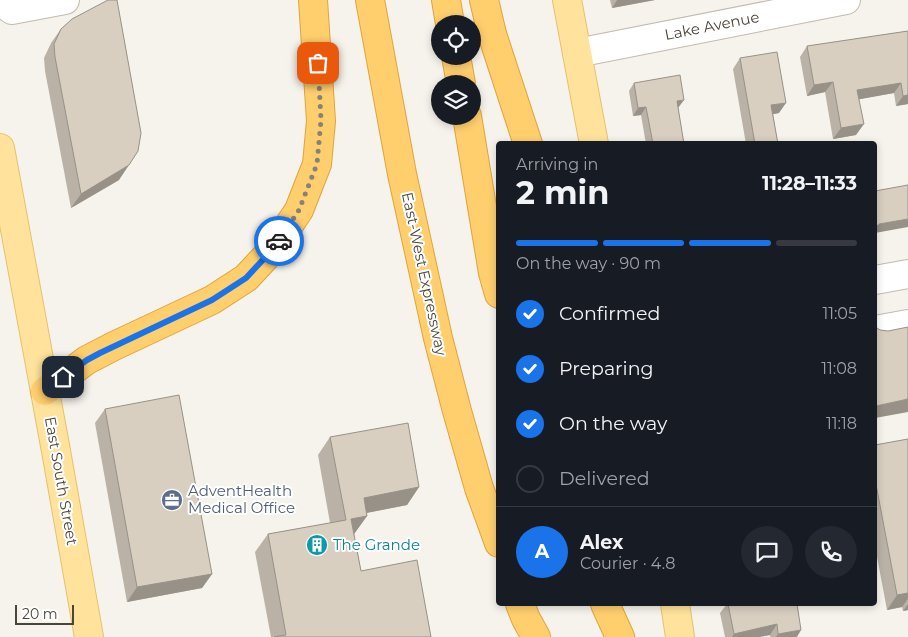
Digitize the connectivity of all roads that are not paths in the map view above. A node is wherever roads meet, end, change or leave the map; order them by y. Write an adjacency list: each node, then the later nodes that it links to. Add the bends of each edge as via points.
1 (65, 0): 8 (street, via 12,10)
2 (313, 0): 20 (highway, via 321,120 317,164 299,210 273,249 246,278 212,300 87,360)
3 (370, 0): 21 (highway, East-West Expressway, via 402,174 438,338 479,488)
4 (446, 0): 9 (highway)
5 (484, 0): 12 (highway)
6 (567, 0): 10 (main road)
7 (846, 0): 10 (street, Lake Avenue)
8 (0, 1)
9 (448, 15)
10 (577, 53): 13 (main road)
11 (468, 125): 17 (highway)
12 (527, 141)
13 (593, 141)
14 (1, 162): 20 (main road, East South Street)
15 (908, 274): 16 (street)
16 (877, 280)
17 (496, 284)
18 (908, 324): 19 (street)
19 (877, 330)
20 (45, 390): 23 (main road, East South Street)
21 (496, 535)
22 (675, 606): 24 (main road)
23 (89, 637)
24 (680, 637)

